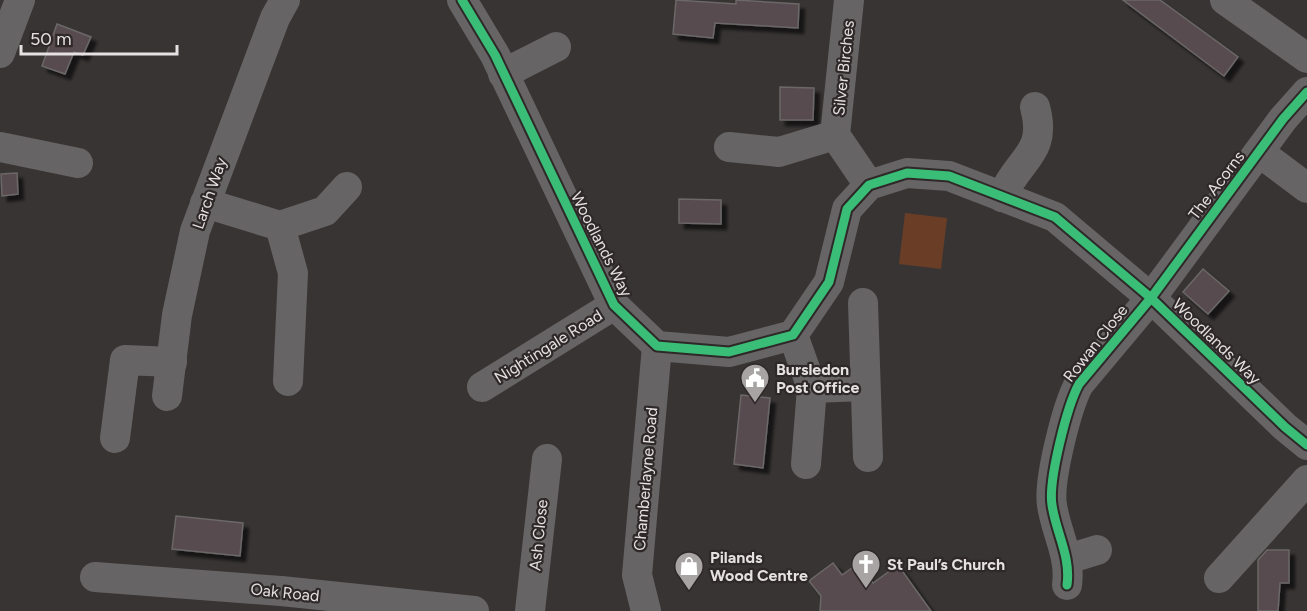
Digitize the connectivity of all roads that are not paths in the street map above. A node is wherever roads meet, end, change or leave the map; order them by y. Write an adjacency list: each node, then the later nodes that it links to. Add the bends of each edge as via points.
1 (20, 0): 7 (street)
2 (285, 0): 21 (street, Larch Way)
3 (462, 0): 9 (street, Woodlands Way)
4 (849, 0): 12 (street, Silver Birches)
5 (1225, 0): 8 (street)
6 (556, 47): 9 (street)
7 (0, 53)
8 (1307, 58)
9 (503, 74): 25 (street, Woodlands Way)
10 (1307, 92): 15 (street, The Acorns)
11 (1035, 107): 20 (street, via 1039,138 1032,155 1009,180)
12 (835, 135): 14 (street, Silver Birches, via 779,152); 17 (street, Silver Birches)
13 (0, 147): 16 (street)
14 (729, 147)
15 (1259, 152): 19 (street); 23 (street, The Acorns)
16 (78, 163)
17 (869, 185): 20 (street, Woodlands Way, via 907,173 949,176); 26 (street, Woodlands Way, via 847,209 829,282)
18 (347, 187): 22 (street, via 325,211)
19 (1307, 188)
20 (1002, 197): 23 (street, Woodlands Way, via 1055,217)
21 (205, 203): 22 (street); 28 (street, Larch Way, via 192,241)
22 (280, 226): 29 (street, via 293,273)
23 (1151, 298): 35 (street, Woodlands Way); 40 (street, Rowan Close, via 1079,384 1065,415 1051,501 1068,572)
24 (863, 303): 30 (street)
25 (614, 305): 27 (street, Woodlands Way); 31 (street, Nightingale Road)
26 (793, 335): 27 (street, via 729,352); 32 (street)
27 (657, 346): 45 (street, Chamberlayne Road, via 637,575)
28 (172, 362): 33 (street, Larch Way); 34 (street, via 125,360)
29 (288, 381)
30 (865, 386): 32 (street); 36 (street)
31 (482, 387)
32 (812, 388): 38 (street)
33 (167, 396)
34 (115, 438)
35 (1307, 445)
36 (868, 457)
37 (547, 459): 44 (street, Ash Close)
38 (806, 464)
39 (1307, 480): 42 (street)
40 (1097, 550)
41 (95, 577): 43 (street, Oak Road)
42 (1219, 578)
43 (474, 611)
44 (530, 611)
45 (646, 611)

